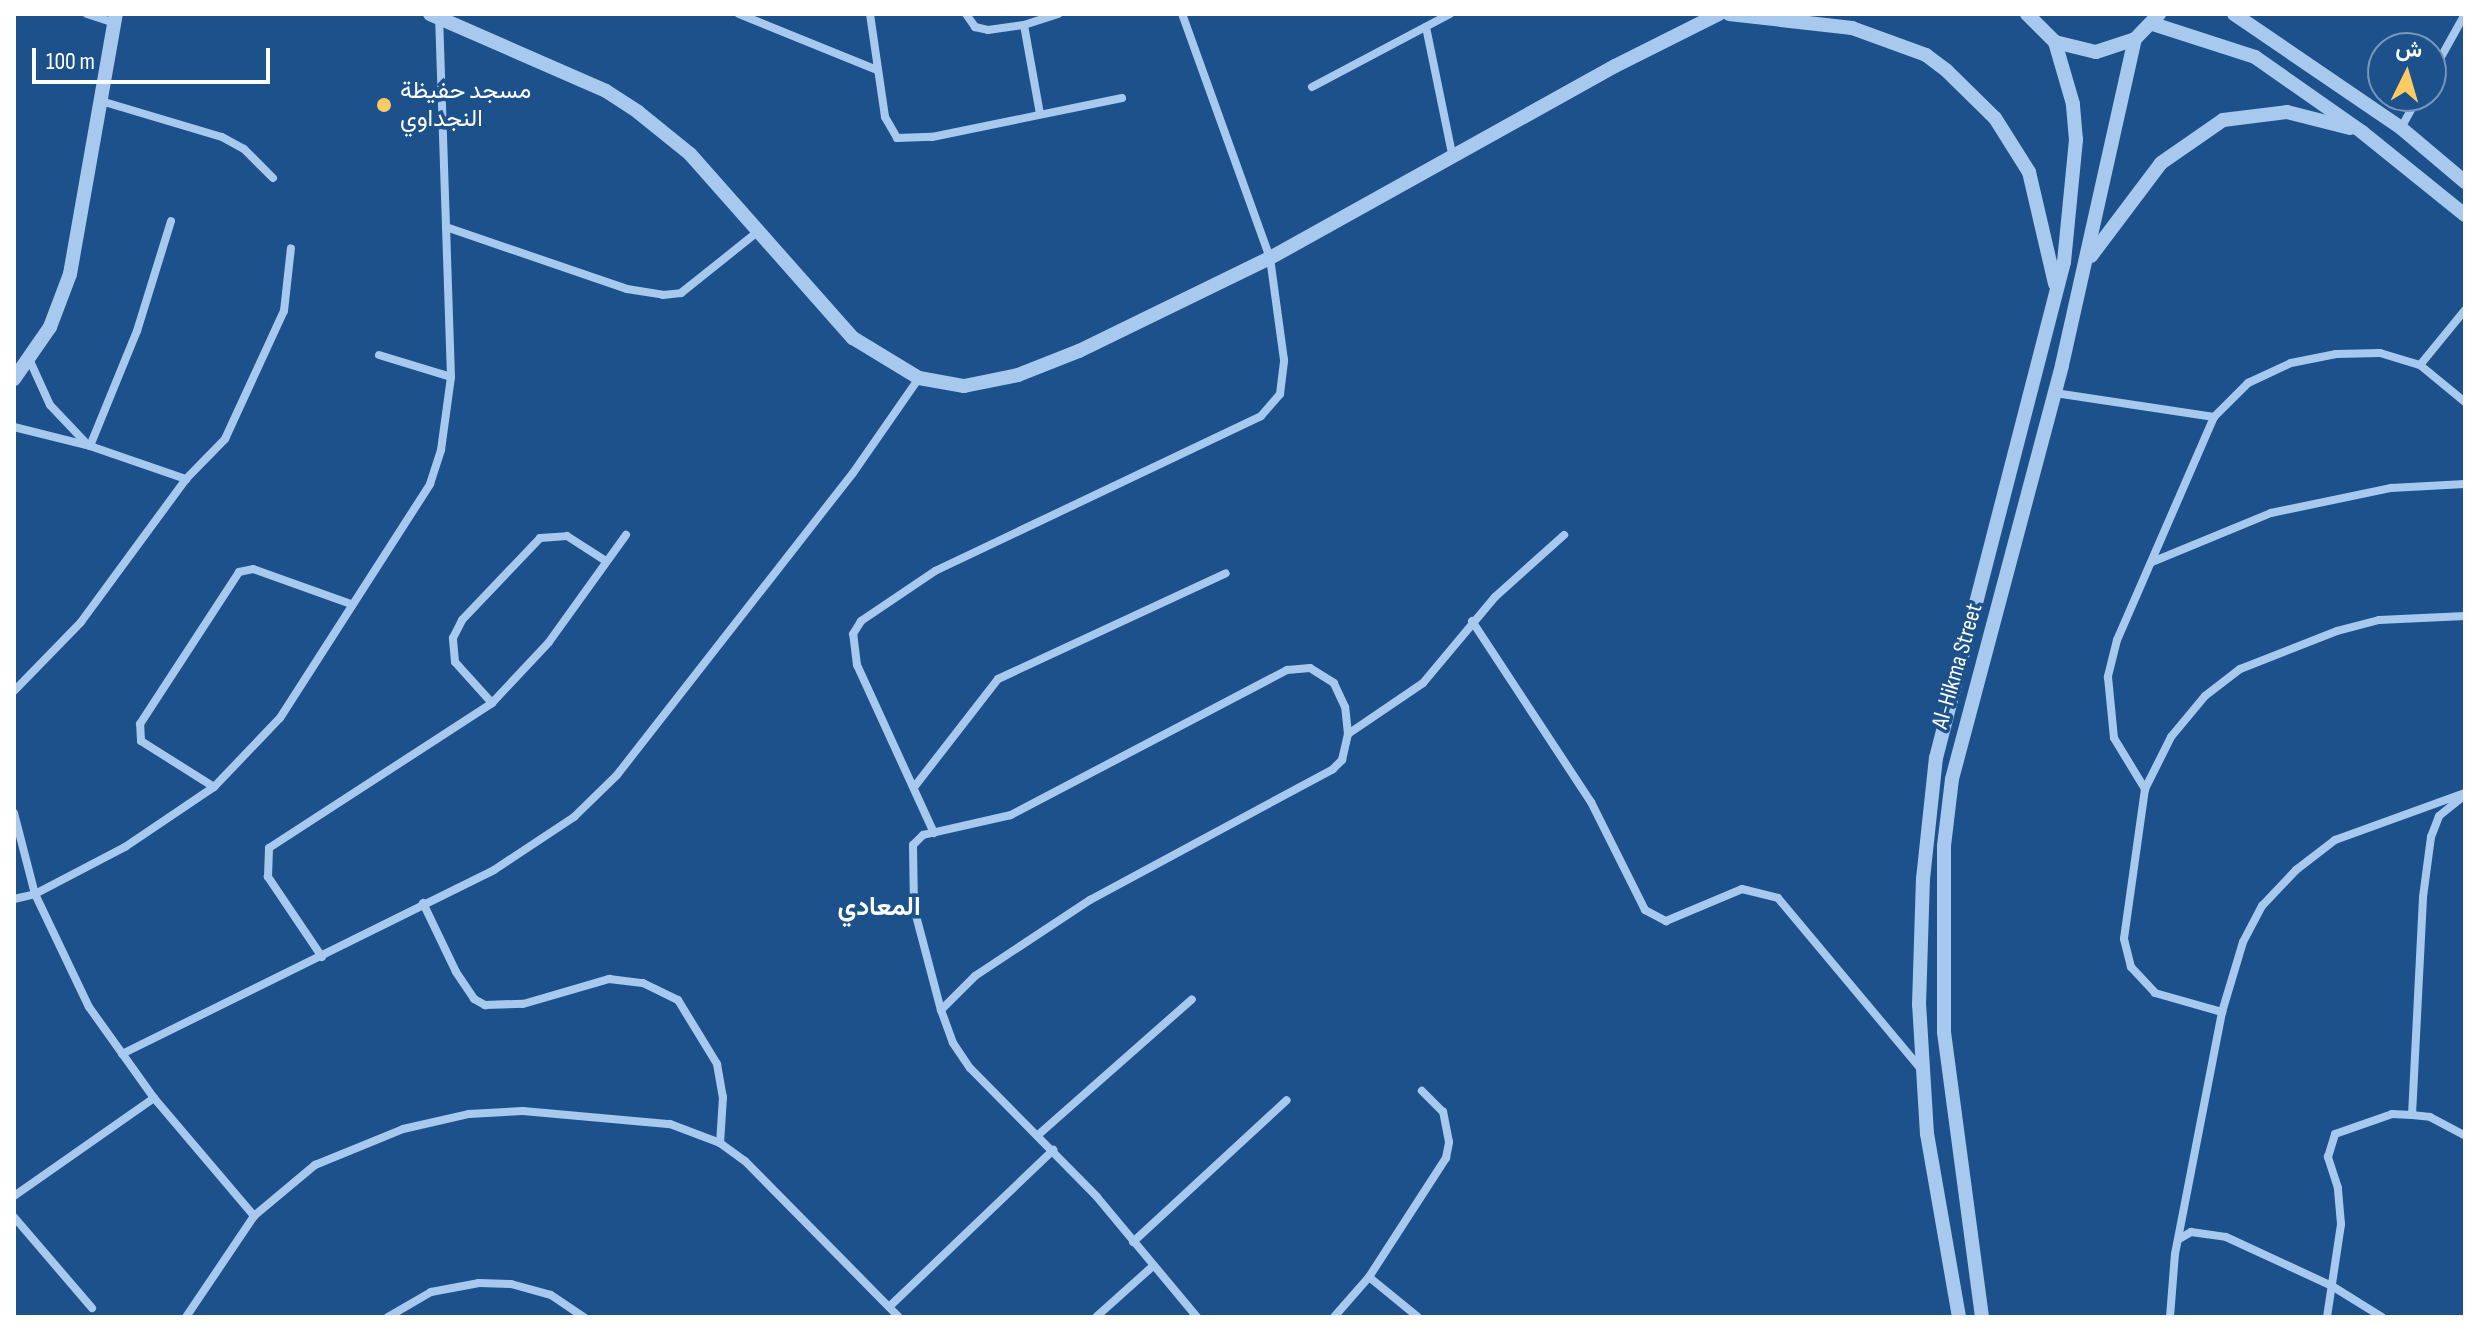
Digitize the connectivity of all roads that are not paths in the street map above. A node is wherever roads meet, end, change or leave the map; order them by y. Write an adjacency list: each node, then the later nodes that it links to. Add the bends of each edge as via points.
1 (87, 14): 15 (street)
2 (739, 14): 18 (street)
3 (760, 14): 18 (street)
4 (870, 14): 24 (street)
5 (966, 14): 19 (street, via 975,27 988,30)
6 (1058, 14): 19 (street)
7 (1182, 14): 40 (street)
8 (1450, 14): 20 (street)
9 (1719, 14): 17 (street)
10 (1730, 14): 17 (street); 42 (street, via 1807,19 1879,35 1926,55 1977,96 2029,172)
11 (2027, 14): 22 (street)
12 (2234, 14): 30 (street)
13 (2465, 14): 23 (street)
14 (434, 16): 37 (street); 38 (street, via 606,91 690,154)
15 (115, 19): 27 (street)
16 (2156, 19): 21 (street); 31 (street, via 2255,57)
17 (1702, 22): 32 (street)
18 (761, 25): 24 (street)
19 (1024, 25): 29 (street)
20 (1426, 27): 25 (street); 32 (street)
21 (2135, 39): 22 (street, via 2096,52); 41 (street, Al-Hikma Street)
22 (2055, 42): 42 (street, Al-Hikma Street, via 2073,104 2076,140)
23 (2447, 46)
24 (877, 70): 29 (street, via 885,117 897,138 932,137)
25 (1312, 87)
26 (1122, 98): 29 (street)
27 (101, 101): 33 (street, via 222,137 244,149); 45 (street, via 70,274)
28 (2410, 112): 30 (street)
29 (1040, 114)
30 (2401, 128): 34 (street)
31 (2362, 132): 35 (street); 41 (street, via 2287,112 2223,120 2161,163)
32 (1453, 158): 40 (street)
33 (273, 178)
34 (2465, 182)
35 (2465, 215)
36 (171, 221): 54 (street, via 137,331)
37 (446, 227): 38 (street, via 627,289 663,295 681,293); 47 (street)
38 (761, 229): 48 (street, via 853,338)
39 (291, 248): 55 (street, via 284,311 256,379 225,439)
40 (1270, 258): 48 (street, via 1018,375 964,386); 68 (street, via 1284,360 1284,379 1272,406 1235,429 935,571 876,608 856,628 857,665)
41 (2086, 263): 50 (street, Al-Hikma Street)
42 (2057, 297): 82 (street, Al-Hikma Street, via 1936,758 1919,938)
43 (2465, 310): 46 (street)
44 (379, 355): 47 (street)
45 (30, 361): 49 (street); 54 (street, via 50,405)
46 (2420, 365): 51 (street); 52 (street, via 2380,353 2291,363 2248,383)
47 (451, 377): 62 (street, via 441,450 430,484)
48 (919, 378): 76 (street, via 853,473 594,800 494,870)
49 (14, 379)
50 (2055, 393): 52 (street); 110 (street, Al-Hikma Street, via 1960,733 1944,846 1944,1032)
51 (2465, 402)
52 (2214, 417): 60 (street)
53 (14, 427): 54 (street)
54 (90, 446): 55 (street)
55 (186, 479): 65 (street, via 81,622)
56 (2465, 484): 60 (street, via 2391,488 2271,513)
57 (626, 535): 59 (street)
58 (1564, 535): 64 (street)
59 (606, 561): 66 (street, via 549,642); 66 (street, via 567,536 540,538 462,620 453,638 455,662)
60 (2151, 563): 70 (street, via 2117,640 2108,677 2114,738)
61 (1226, 573): 68 (street, via 998,679)
62 (351, 604): 69 (street, via 280,718); 69 (street, via 253,569 239,572 140,724 141,741)
63 (2465, 616): 70 (street, via 2379,620 2281,649 2240,669 2205,696 2171,737)
64 (1472, 621): 67 (street, via 1407,697); 82 (street, via 1591,802 1645,910 1666,921 1742,889 1778,898)
65 (14, 691)
66 (492, 703): 77 (street, via 269,848 268,877)
67 (1348, 734): 73 (street, via 1345,707 1334,683 1310,668 1287,670 1011,815); 79 (street, via 1342,760 1333,769 1090,900 975,976)
68 (915, 786): 73 (street)
69 (214, 787): 74 (street, via 125,847)
70 (2145, 789): 80 (street, via 2124,939 2131,967 2155,993)
71 (2465, 795): 80 (street, via 2335,840 2296,870 2262,906 2249,930); 86 (street, via 2439,816 2431,837)
72 (14, 813): 74 (street)
73 (934, 833): 79 (street, via 914,842 910,873)
74 (35, 894): 75 (street); 81 (street, via 89,1007)
75 (14, 899)
76 (423, 903): 77 (street); 89 (street, via 456,972 474,999 485,1005 523,1004 609,979 643,983 678,1000 717,1064 723,1097)
77 (322, 957): 81 (street)
78 (1192, 999): 87 (street)
79 (941, 1010): 87 (street, via 970,1068)
80 (2222, 1012): 94 (street)
81 (122, 1054): 84 (street)
82 (1923, 1071): 109 (street, Al-Hikma Street, via 1929,1149)
83 (1422, 1091): 97 (street, via 1443,1112 1449,1142 1446,1158)
84 (154, 1098): 91 (street); 92 (street)
85 (1287, 1100): 95 (street)
86 (2412, 1115): 88 (street, via 2430,1117); 98 (street, via 2350,1126 2331,1139 2328,1157 2341,1224)
87 (1038, 1135): 90 (street)
88 (2465, 1136)
89 (720, 1143): 92 (street, via 699,1132 630,1119 523,1111 469,1114 403,1129 315,1165); 99 (street, via 745,1161)
90 (1053, 1150): 95 (street); 99 (street)
91 (14, 1196)
92 (254, 1216): 101 (street)
93 (14, 1217): 100 (street)
94 (2179, 1239): 98 (street, via 2191,1232 2214,1233); 111 (street)
95 (1133, 1242): 96 (street)
96 (1153, 1266): 105 (street); 106 (street)
97 (1369, 1277): 107 (street); 108 (street)
98 (2332, 1286): 112 (street); 113 (street)
99 (890, 1306): 104 (street)
100 (92, 1308)
101 (186, 1317)
102 (388, 1317): 103 (street, via 431,1292 479,1283 511,1284 551,1295)
103 (584, 1317)
104 (899, 1317)
105 (1096, 1317)
106 (1197, 1317)
107 (1334, 1317)
108 (1418, 1317)
109 (1959, 1317)
110 (1982, 1317)
111 (2170, 1317)
112 (2327, 1317)
113 (2382, 1317)

